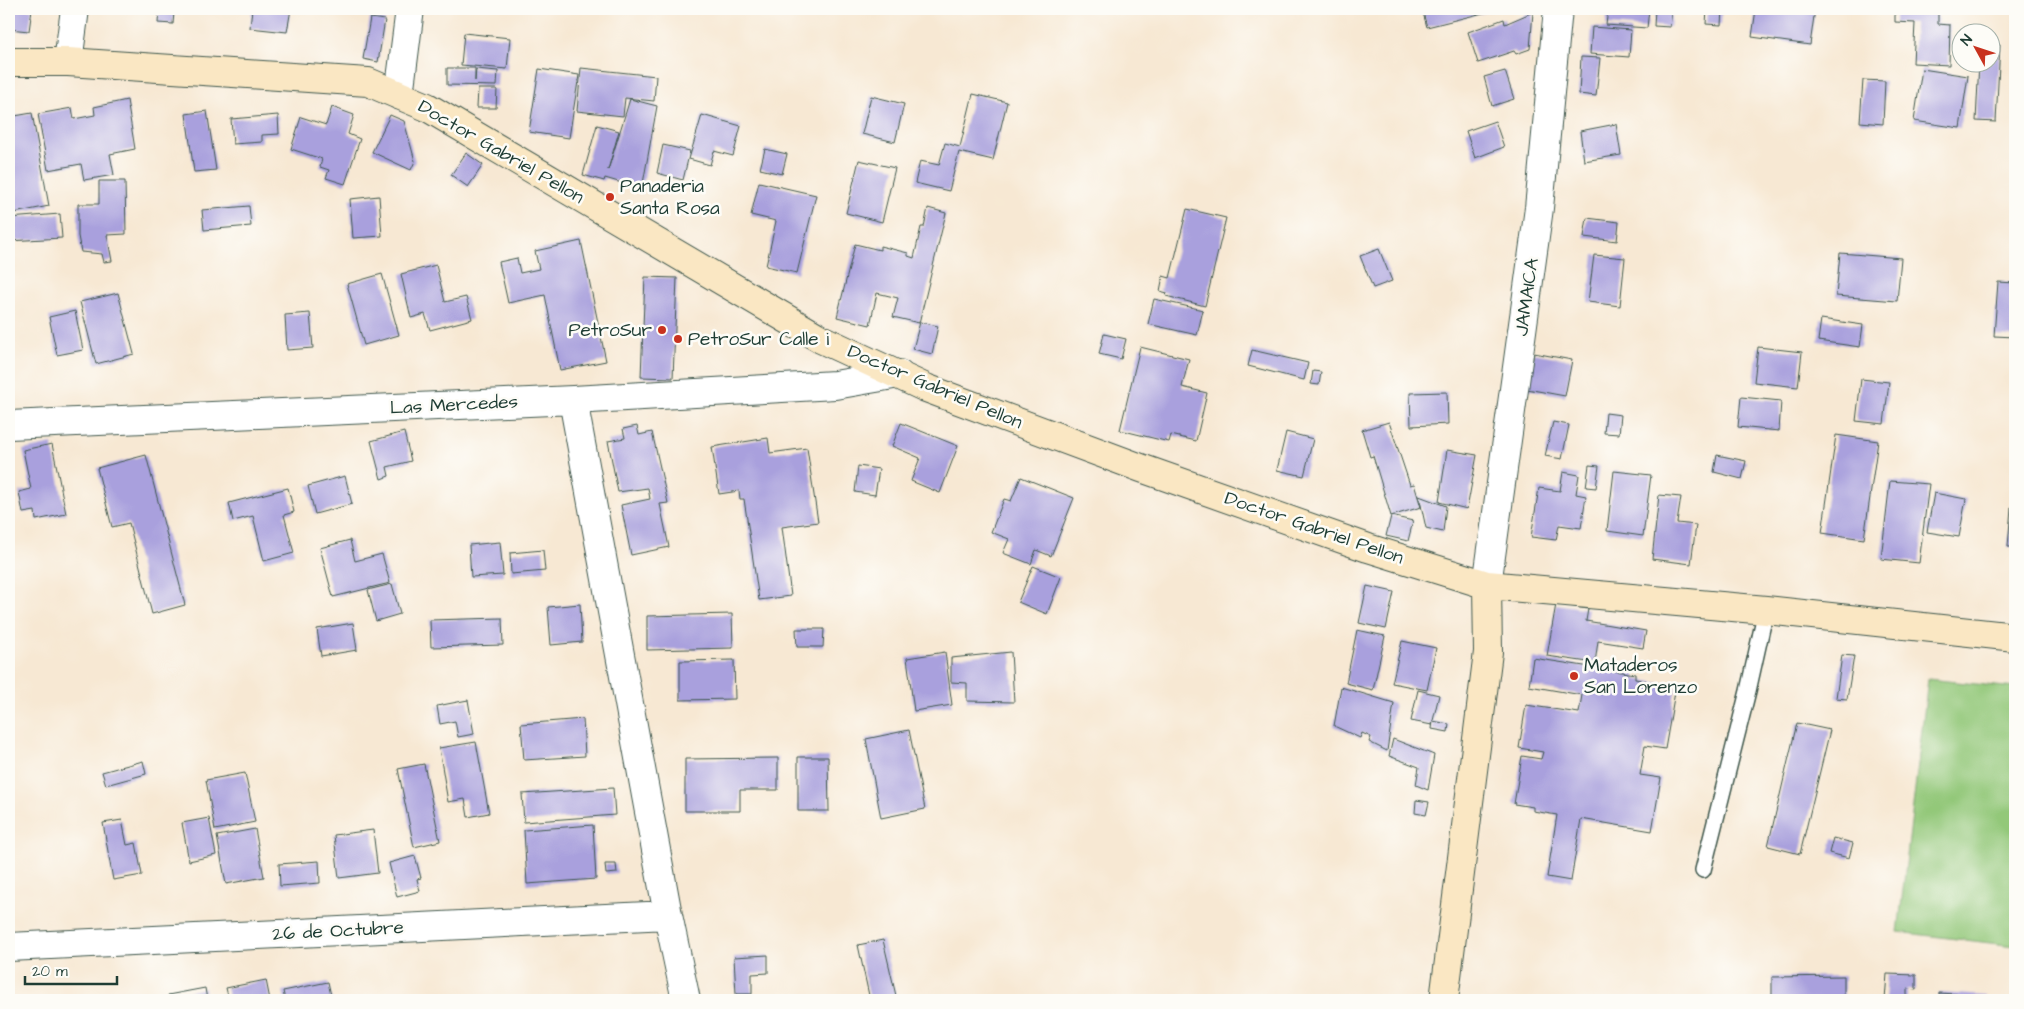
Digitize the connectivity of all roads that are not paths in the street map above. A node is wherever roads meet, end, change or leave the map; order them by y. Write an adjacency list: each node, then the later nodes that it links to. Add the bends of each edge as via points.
1 (75, 9): 5 (street)
2 (410, 9): 6 (street)
3 (1558, 9): 10 (street, JAMAICA, via 1539,208)
4 (9, 62): 5 (street, Doctor Gabriel Pellon)
5 (68, 62): 6 (street, Doctor Gabriel Pellon, via 368,82)
6 (399, 95): 7 (street, Doctor Gabriel Pellon, via 428,107 821,339)
7 (898, 374): 8 (street, Las Mercedes, via 835,385); 10 (street, Doctor Gabriel Pellon, via 926,388 1150,471 1368,548)
8 (573, 400): 9 (street, Las Mercedes); 14 (street)
9 (9, 426)
10 (1486, 584): 11 (street, Doctor Gabriel Pellon); 17 (street, via 1488,652)
11 (1766, 610): 12 (street, Doctor Gabriel Pellon); 13 (lane)
12 (2015, 637)
13 (1703, 870)
14 (668, 915): 15 (street, 26 de Octubre); 16 (street)
15 (9, 947)
16 (686, 1000)
17 (1444, 1000)

